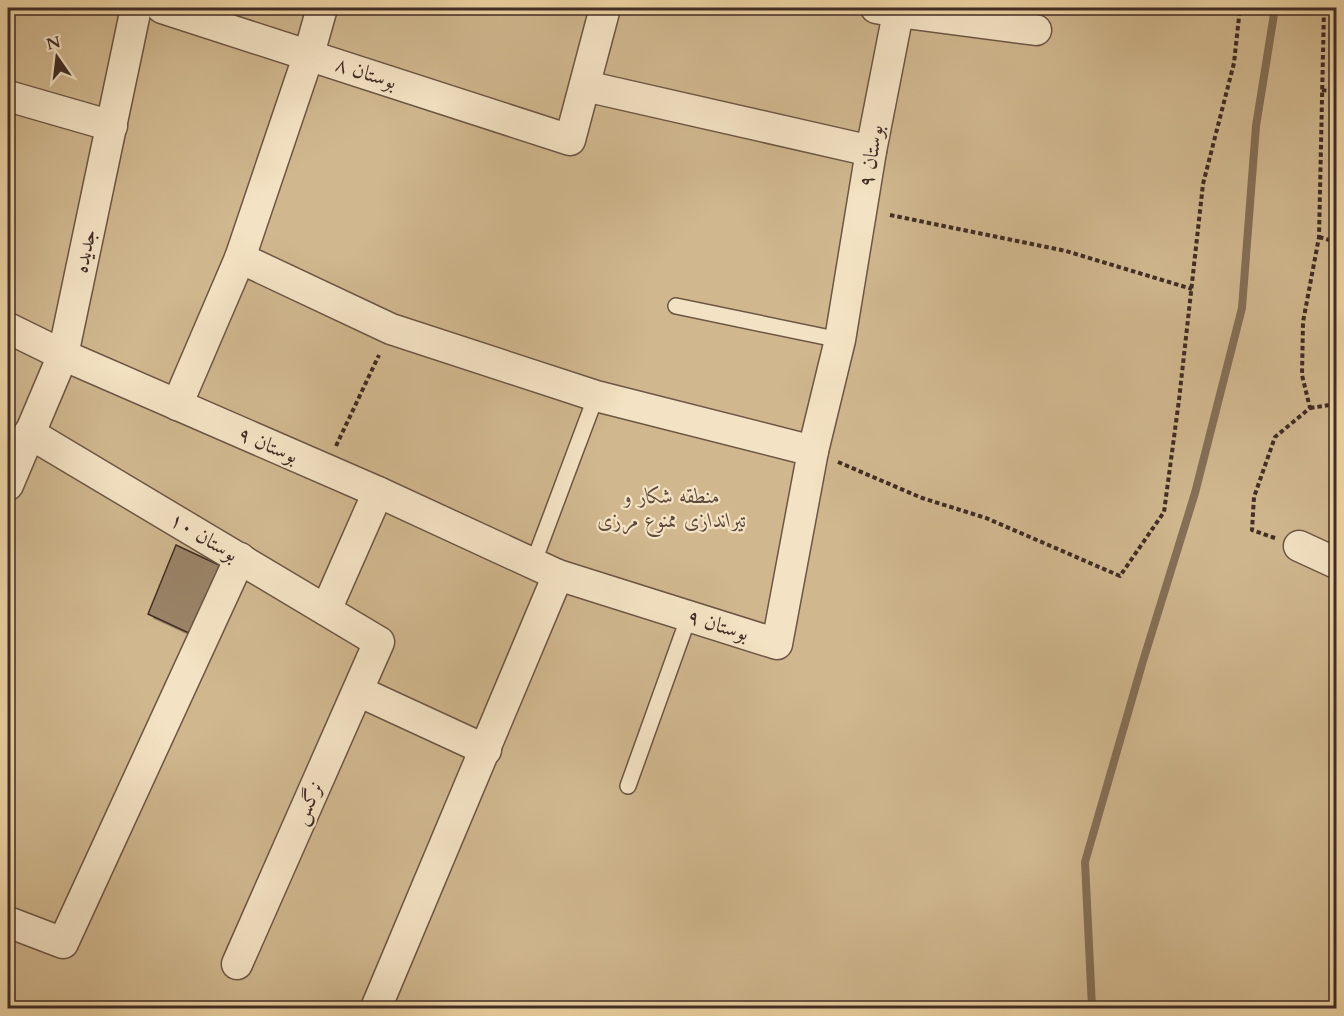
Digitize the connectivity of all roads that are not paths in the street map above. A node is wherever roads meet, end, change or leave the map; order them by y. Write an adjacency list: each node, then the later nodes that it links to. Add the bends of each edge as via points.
1 (136, 8): 10 (street, جدیده)
2 (162, 8): 7 (street, بوستان ۸)
3 (322, 8): 7 (street)
4 (605, 8): 8 (street)
5 (891, 9): 6 (street); 11 (street, بوستان ۹)
6 (1036, 30)
7 (309, 54): 8 (street, بوستان ۸, via 570,140); 12 (street)
8 (585, 86): 11 (street)
9 (8, 96): 10 (street)
10 (112, 126): 16 (street, جدیده)
11 (872, 151): 15 (street, بوستان ۹)
12 (240, 258): 17 (street, via 391,329); 18 (street)
13 (676, 306): 15 (lane)
14 (8, 328): 16 (street, بوستان ۹)
15 (840, 340): 20 (street, بوستان ۹)
16 (63, 355): 18 (street, بوستان ۹); 19 (street, جدیده)
17 (596, 396): 20 (street); 26 (lane)
18 (177, 405): 22 (street, بوستان ۹)
19 (29, 433): 21 (street, جدیده); 24 (street, بوستان ۱۰)
20 (813, 451): 28 (street, بوستان ۹, via 777,644)
21 (8, 485)
22 (378, 492): 26 (street, بوستان ۹); 27 (street)
23 (1299, 546): 25 (street)
24 (240, 558): 27 (street, بوستان ۱۰); 33 (street, via 63,943)
25 (1336, 563)
26 (545, 570): 28 (street, بوستان ۹); 31 (street)
27 (326, 610): 29 (street, بوستان ۱۰)
28 (689, 616): 32 (lane)
29 (379, 642): 30 (street, نرگس)
30 (358, 691): 31 (street); 34 (street, نرگس)
31 (486, 750): 35 (street)
32 (628, 786)
33 (8, 922)
34 (237, 964)
35 (376, 1008)

